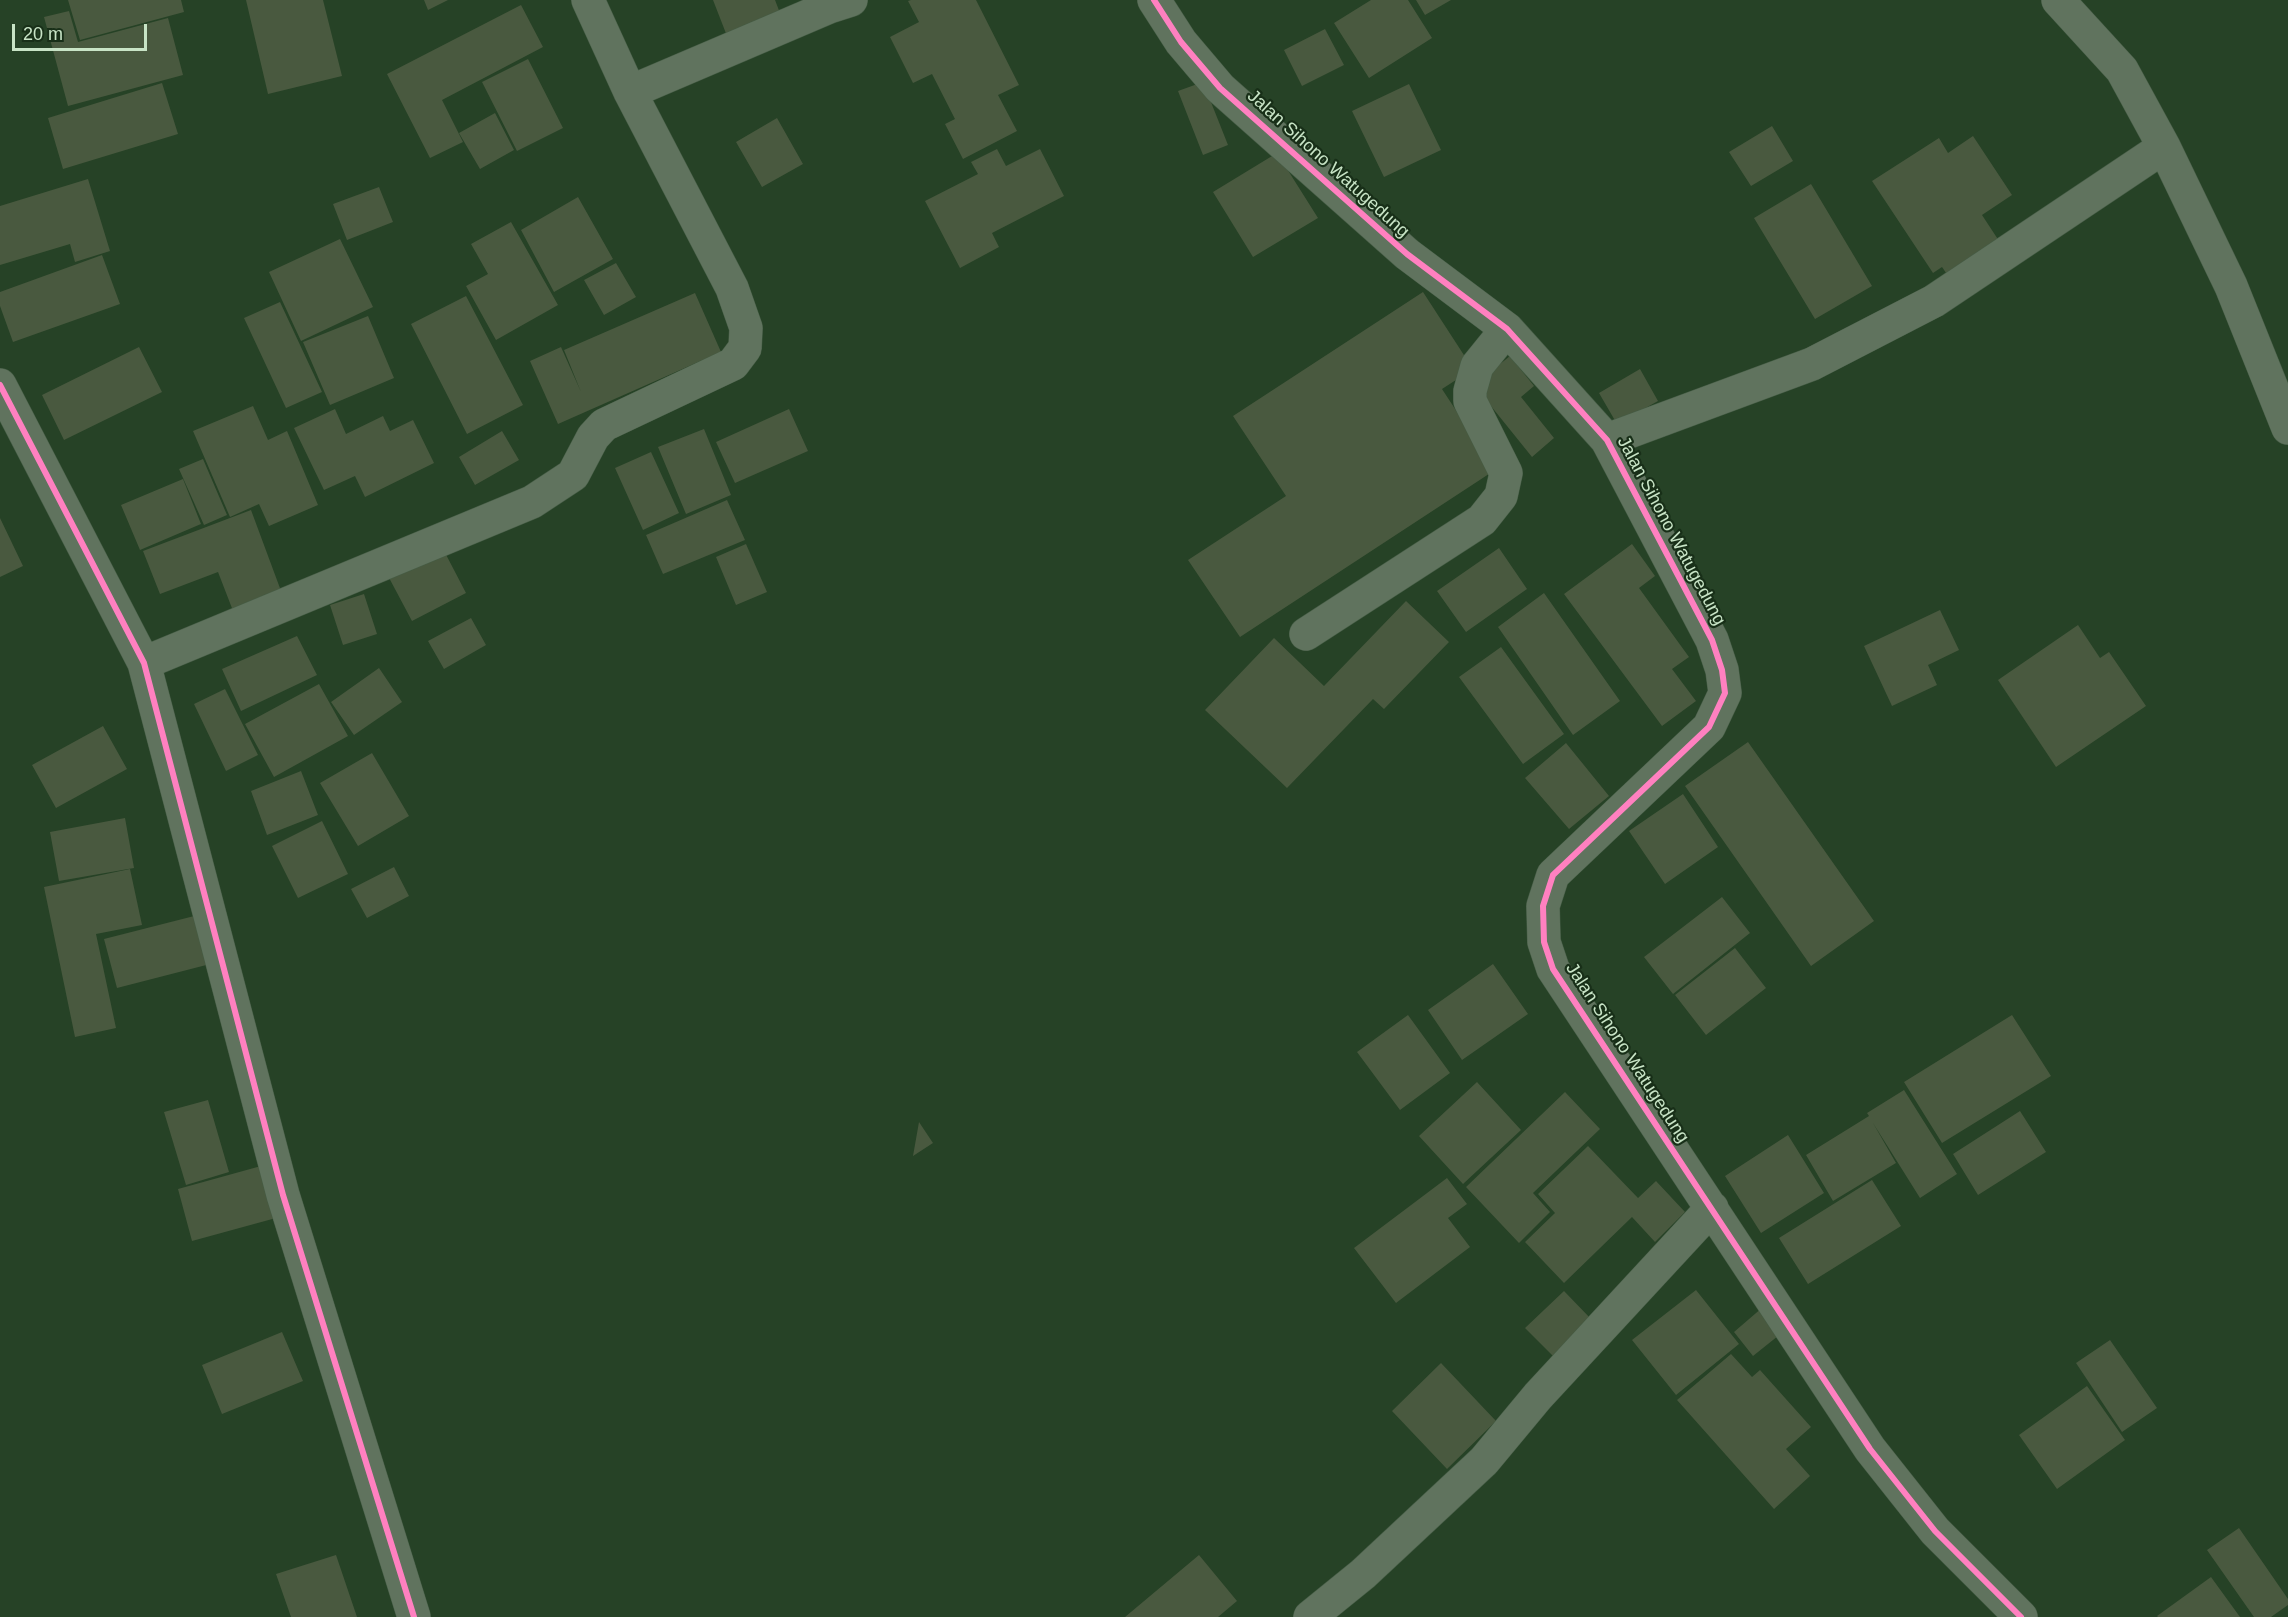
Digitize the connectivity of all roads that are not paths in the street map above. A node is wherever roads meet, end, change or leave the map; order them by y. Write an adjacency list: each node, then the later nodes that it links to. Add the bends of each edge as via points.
1 (588, 0): 5 (street)
2 (852, 0): 5 (street)
3 (1154, 0): 7 (street, Jalan Sihono Watugedung, via 1181,42 1220,88 1407,254)
4 (2058, 0): 6 (street, via 2122,70)
5 (630, 92): 12 (street, via 732,288 746,328 745,348 733,364 604,425 593,436 573,475 532,502)
6 (2164, 147): 9 (street, via 2231,286); 10 (street, via 1934,301 1812,364)
7 (1507, 329): 10 (street, Jalan Sihono Watugedung); 11 (street, via 1477,366 1470,391 1470,401 1506,473 1501,496 1482,520)
8 (0, 385): 12 (street)
9 (2288, 428)
10 (1607, 440): 13 (street, Jalan Sihono Watugedung, via 1712,639 1725,693 1709,727 1553,875 1543,906 1544,942 1553,969)
11 (1306, 634)
12 (144, 663): 14 (street, via 283,1195)
13 (1712, 1208): 15 (street, via 1538,1396 1484,1461 1364,1574); 16 (street, Jalan Sihono Watugedung, via 1870,1449 1935,1531)
14 (414, 1617)
15 (1310, 1617)
16 (2021, 1617)

